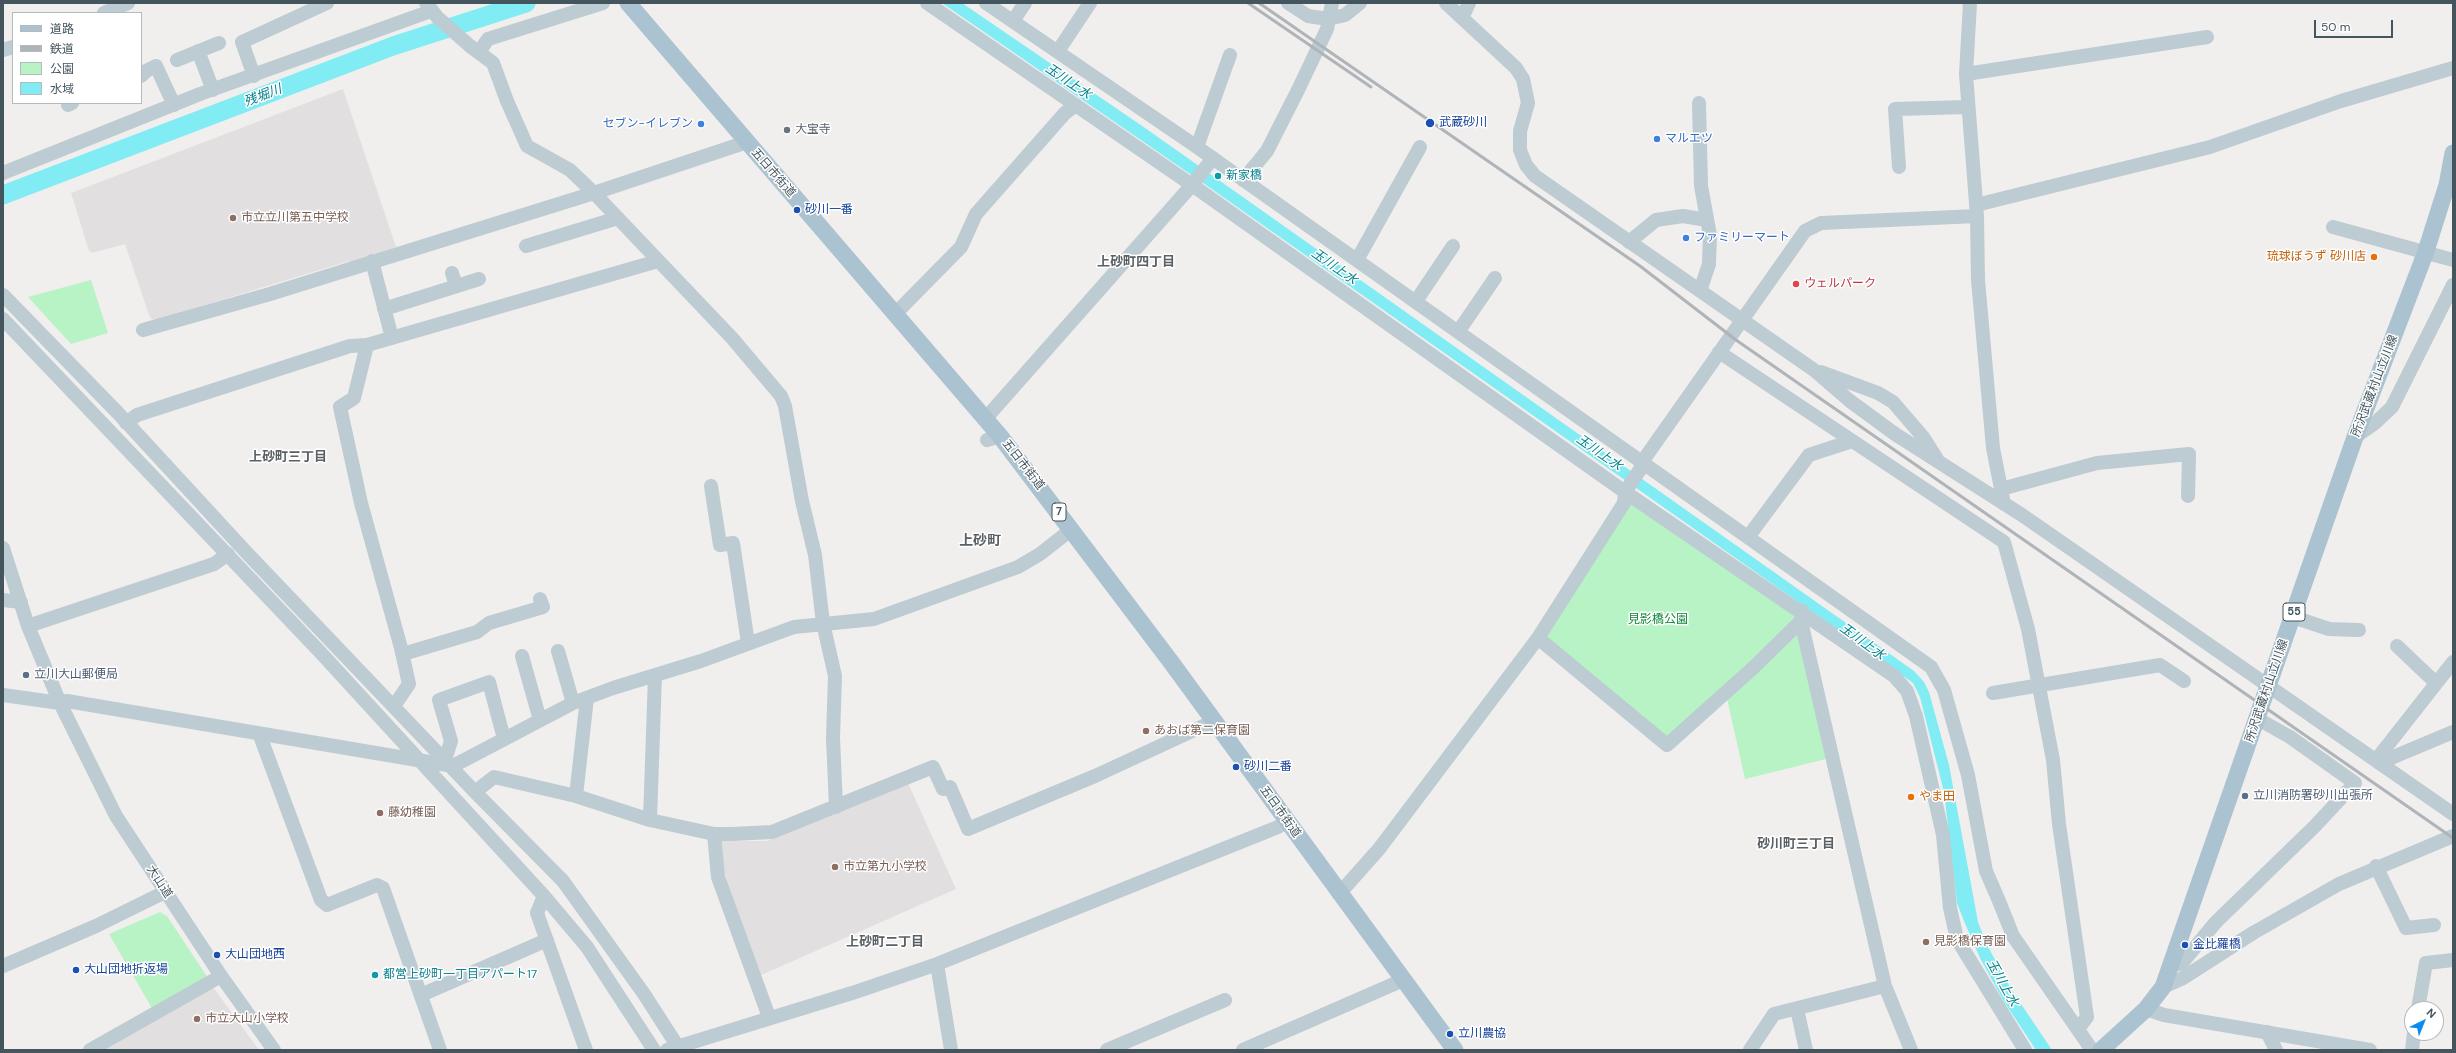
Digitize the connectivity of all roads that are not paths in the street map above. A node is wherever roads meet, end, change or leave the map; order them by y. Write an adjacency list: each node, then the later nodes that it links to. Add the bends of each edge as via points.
1 (128, 3): 16 (street)
2 (327, 3): 30 (street, via 242,42)
3 (603, 3): 24 (street, via 488,39)
4 (628, 3): 36 (main road, 五日市街道 / 7)
5 (927, 3): 34 (street)
6 (986, 3): 19 (street)
7 (1025, 3): 19 (street)
8 (1090, 3): 23 (street)
9 (1288, 3): 18 (street, via 1308,16)
10 (1332, 3): 18 (street)
11 (1360, 3): 18 (street, via 1345,14)
12 (1446, 3): 17 (street)
13 (1469, 3): 17 (street)
14 (1970, 3): 28 (street)
15 (432, 11): 24 (street); 30 (street)
16 (106, 12)
17 (1462, 18): 50 (street, via 1516,68 1523,79 1528,103 1520,143 1522,157 1530,171)
18 (1328, 19): 43 (street, via 1327,29 1267,151)
19 (1013, 21): 23 (street)
20 (2207, 37): 28 (street)
21 (219, 43): 22 (street)
22 (198, 51): 26 (street); 31 (street)
23 (1058, 51): 37 (street)
24 (479, 52): 45 (street, via 493,63 527,146 570,170)
25 (1230, 55): 37 (street)
26 (177, 60)
27 (2453, 68): 46 (street, via 2341,101 2210,148)
28 (1966, 74): 35 (street)
29 (142, 75): 33 (street, via 156,66)
30 (254, 76): 31 (street)
31 (213, 90): 33 (street)
32 (1699, 102): 48 (street, via 1701,186)
33 (174, 105): 42 (street)
34 (1076, 105): 44 (street); 65 (street, via 1065,113 976,214 961,247)
35 (1968, 107): 41 (street, via 1895,109); 46 (street)
36 (747, 142): 45 (street); 65 (main road, 五日市街道 / 7)
37 (1197, 147): 40 (street)
38 (1420, 147): 54 (street)
39 (2453, 153): 53 (main road, 所沢武蔵村山立川線 / 55)
40 (1211, 161): 43 (street); 44 (street)
41 (1900, 167)
42 (3, 173)
43 (1243, 180): 54 (street)
44 (1194, 182): 78 (street); 84 (street)
45 (594, 193): 47 (street); 56 (street)
46 (1976, 210): 67 (street, via 1821,223 1812,226 1799,238); 85 (street, via 1978,280 1993,448)
47 (618, 218): 51 (street); 57 (street)
48 (1707, 220): 50 (street, via 1683,216 1656,220); 61 (street, via 1710,235 1708,264)
49 (2333, 227): 53 (street)
50 (1630, 242): 61 (street)
51 (526, 246)
52 (1453, 246): 63 (street)
53 (2425, 254): 55 (street); 79 (main road, 所沢武蔵村山立川線 / 55)
54 (1357, 260): 63 (street)
55 (2453, 260)
56 (372, 261): 64 (street); 69 (street)
57 (658, 261): 72 (street); 97 (street, via 732,338 781,396 786,406 814,555)
58 (1495, 278): 70 (street)
59 (479, 279): 64 (street, via 454,279)
60 (2453, 285): 79 (street, via 2392,407 2375,424)
61 (1700, 291): 67 (street)
62 (3, 295): 68 (street)
63 (1416, 301): 70 (street)
64 (384, 309): 72 (street)
65 (895, 314): 78 (main road, 五日市街道 / 7)
66 (3, 319): 71 (street)
67 (1742, 320): 74 (street); 75 (street)
68 (31, 325): 71 (street, via 24,325); 77 (street)
69 (143, 330)
70 (1458, 332): 82 (street)
71 (20, 338): 76 (street)
72 (392, 338): 73 (street)
73 (367, 345): 77 (street, via 350,346); 104 (street, via 354,398 340,407 361,503)
74 (1719, 352): 80 (street); 82 (street)
75 (1814, 370): 81 (street, via 1862,410 1925,454); 81 (street, via 1878,393 1893,402 1923,437)
76 (97, 418): 77 (street, via 107,421); 91 (street)
77 (122, 418): 117 (street)
78 (986, 418): 88 (main road, 五日市街道 / 7, via 994,438)
79 (2355, 437): 96 (main road, 所沢武蔵村山立川線 / 55)
80 (1852, 441): 89 (street, via 1809,455); 110 (street, via 2004,542 2028,629)
81 (1938, 460): 87 (street)
82 (1641, 465): 84 (street); 89 (street)
83 (711, 486): 101 (street, via 720,545 733,543)
84 (1627, 488): 95 (street); 100 (street, via 1624,503)
85 (2001, 489): 86 (street, via 2097,463 2189,454); 87 (street)
86 (2188, 496)
87 (2004, 504): 111 (street)
88 (1072, 529): 97 (street, via 1040,554 1011,570 874,619); 120 (main road, 五日市街道 / 7)
89 (1748, 537): 155 (street, via 1931,667 1944,690 1968,775 1986,871 2014,936)
90 (3, 548): 94 (street, 大山道)
91 (228, 554): 98 (street, via 214,564); 124 (street)
92 (3, 600): 94 (street)
93 (540, 600): 104 (street, via 543,607 488,623 477,632)
94 (21, 602): 98 (street, 大山道)
95 (1801, 616): 100 (street, via 1754,668 1667,745); 147 (street); 170 (street, via 1894,676 1907,691 1916,716 1944,835 1950,908 1957,939)
96 (2293, 617): 99 (street, via 2329,629); 111 (main road, 所沢武蔵村山立川線 / 55)
97 (823, 623): 101 (street, via 794,627); 129 (street, via 835,676 833,738)
98 (28, 626): 115 (street, 大山道)
99 (2358, 630)
100 (1538, 638): 137 (street, via 1379,849)
101 (748, 643): 107 (street)
102 (2397, 646): 109 (street)
103 (558, 651): 116 (street)
104 (402, 654): 117 (street, via 409,684)
105 (522, 656): 119 (street)
106 (2453, 662): 109 (street)
107 (655, 675): 114 (street); 131 (street)
108 (2184, 681): 110 (street, via 2160,665)
109 (2436, 683): 125 (street)
110 (2039, 686): 112 (street); 155 (street, via 2053,760 2058,824 2087,1017)
111 (2268, 687): 118 (main road, 所沢武蔵村山立川線 / 55); 125 (street)
112 (1993, 693)
113 (3, 695): 115 (street)
114 (587, 698): 116 (street); 128 (street)
115 (60, 703): 122 (street, via 67,701); 136 (street, 大山道, via 116,816)
116 (573, 703): 119 (street)
117 (394, 706): 126 (street)
118 (2258, 719): 144 (main road, 所沢武蔵村山立川線 / 55, via 2216,832); 144 (street, via 2290,737 2355,783 2315,826 2216,922 2182,963)
119 (540, 720): 123 (street)
120 (1214, 721): 129 (street, via 1095,776 968,829 950,787 943,789 933,768); 132 (main road, 五日市街道 / 7)
121 (2453, 732): 125 (street)
122 (259, 733): 124 (street); 149 (street, via 321,900 327,905 377,885 383,888)
123 (504, 739): 126 (street); 126 (street, via 489,682 439,700 452,741)
124 (420, 760): 126 (street); 138 (street)
125 (2377, 761): 130 (street)
126 (449, 763): 127 (street)
127 (475, 792): 128 (street, via 494,777); 157 (street, via 563,881 644,994)
128 (576, 796): 131 (street)
129 (836, 807): 133 (street, via 772,832)
130 (2451, 811)
131 (650, 820): 133 (street)
132 (1287, 821): 137 (main road, 五日市街道 / 7); 142 (street, via 1271,830)
133 (714, 834): 154 (street, via 718,877)
134 (2453, 836): 135 (street)
135 (2376, 866): 139 (street, via 2406,928); 148 (street, via 2314,897 2183,978)
136 (165, 892): 143 (street, via 96,926); 145 (street, 大山道)
137 (1339, 894): 146 (main road, 五日市街道 / 7)
138 (544, 896): 140 (street, via 537,913); 162 (street, via 587,947)
139 (2434, 925)
140 (547, 940): 149 (street); 161 (street)
141 (2453, 960): 151 (street, via 2426,962)
142 (937, 964): 154 (street, via 852,993); 163 (street)
143 (3, 966)
144 (2171, 966): 148 (main road, 所沢武蔵村山立川線 / 55)
145 (221, 976): 158 (street); 159 (street, 大山道)
146 (1403, 980): 165 (street); 166 (main road, 五日市街道 / 7)
147 (1885, 986): 152 (street); 169 (street)
148 (2163, 987): 153 (main road, 所沢武蔵村山立川線 / 55)
149 (421, 995): 160 (street)
150 (1225, 1000): 164 (street)
151 (2419, 1001)
152 (1797, 1009): 167 (street, via 1774,1014); 168 (street)
153 (2146, 1009): 156 (street, via 2164,1015); 172 (main road, 所沢武蔵村山立川線 / 55)
154 (769, 1017): 157 (street)
155 (2078, 1029): 171 (street)
156 (2267, 1032): 173 (street); 174 (street)
157 (674, 1049)
158 (90, 1050)
159 (274, 1050)
160 (440, 1050)
161 (586, 1050)
162 (654, 1050)
163 (951, 1050)
164 (1107, 1050)
165 (1243, 1050)
166 (1455, 1050)
167 (1750, 1050)
168 (1806, 1050)
169 (1910, 1050)
170 (2025, 1050)
171 (2092, 1050)
172 (2101, 1050)
173 (2276, 1050)
174 (2370, 1050)

